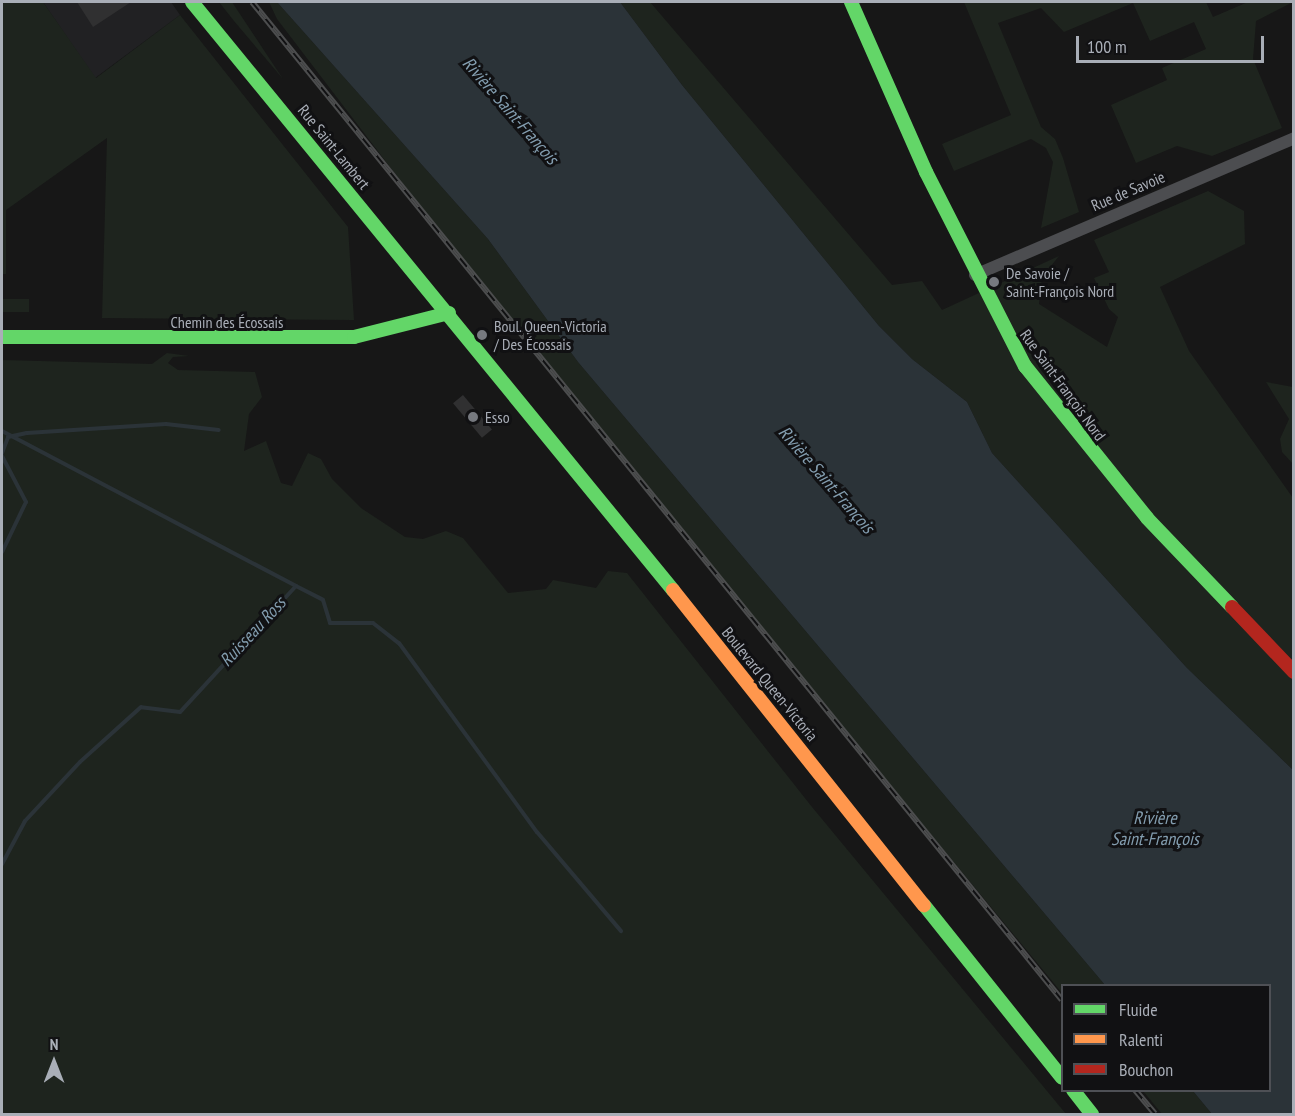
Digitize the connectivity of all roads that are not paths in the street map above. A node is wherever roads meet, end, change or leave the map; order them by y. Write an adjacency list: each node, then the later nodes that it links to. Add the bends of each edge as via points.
1 (192, 2): 5 (main road, Rue Saint-Lambert)
2 (851, 2): 4 (main road, Rue Saint-François Nord)
3 (1293, 138): 4 (street, Rue de Savoie)
4 (975, 275): 7 (main road, Rue Saint-François Nord, via 1008,339 1062,417 1198,575)
5 (449, 313): 6 (main road, Chemin des Écossais, via 354,337); 8 (main road, Boulevard Queen-Victoria)
6 (2, 337)
7 (1293, 672)
8 (1061, 1077)
9 (1075, 1092): 10 (main road)
10 (1092, 1114)

